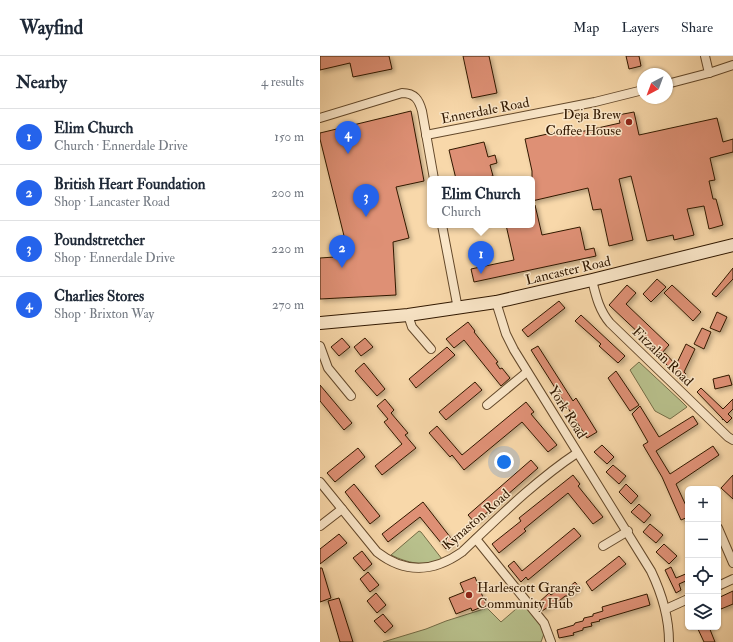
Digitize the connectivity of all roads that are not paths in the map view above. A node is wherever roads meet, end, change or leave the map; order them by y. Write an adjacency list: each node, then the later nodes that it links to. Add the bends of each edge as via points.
1 (705, 56): 3 (street)
2 (733, 65): 3 (street)
3 (709, 73): 4 (street)
4 (673, 82)
5 (637, 92): 7 (street, Ennerdale Road)
6 (320, 118): 7 (street, via 402,92 414,96 420,102)
7 (426, 135): 8 (street)
8 (433, 176)
9 (443, 228): 13 (street)
10 (733, 246): 11 (street, Lancaster Road)
11 (592, 280): 12 (street, Lancaster Road); 21 (street, Fitzalan Road, via 598,306 610,323)
12 (496, 302): 13 (street, Lancaster Road); 18 (street, York Road, via 506,334)
13 (458, 309): 14 (street, Lancaster Road)
14 (408, 315): 15 (street, Lancaster Road); 17 (street, via 412,327)
15 (320, 323)
16 (320, 346): 19 (street, via 328,368)
17 (432, 349)
18 (527, 372): 20 (street); 22 (street, York Road)
19 (351, 396)
20 (487, 405)
21 (733, 440)
22 (578, 453): 26 (street, York Road); 28 (street, Kynaston Road, via 548,473)
23 (320, 482): 24 (street, Kynaston Road)
24 (342, 508): 25 (street); 28 (street, Kynaston Road, via 377,552 388,561 410,568 442,564 458,555)
25 (320, 526)
26 (628, 531): 29 (street); 34 (street, York Road, via 651,571)
27 (721, 535): 30 (street)
28 (476, 539): 35 (street, via 541,619)
29 (603, 546)
30 (733, 563)
31 (733, 579): 32 (street)
32 (721, 585)
33 (685, 600): 34 (street)
34 (666, 609): 36 (street, York Road)
35 (551, 642)
36 (669, 642)

